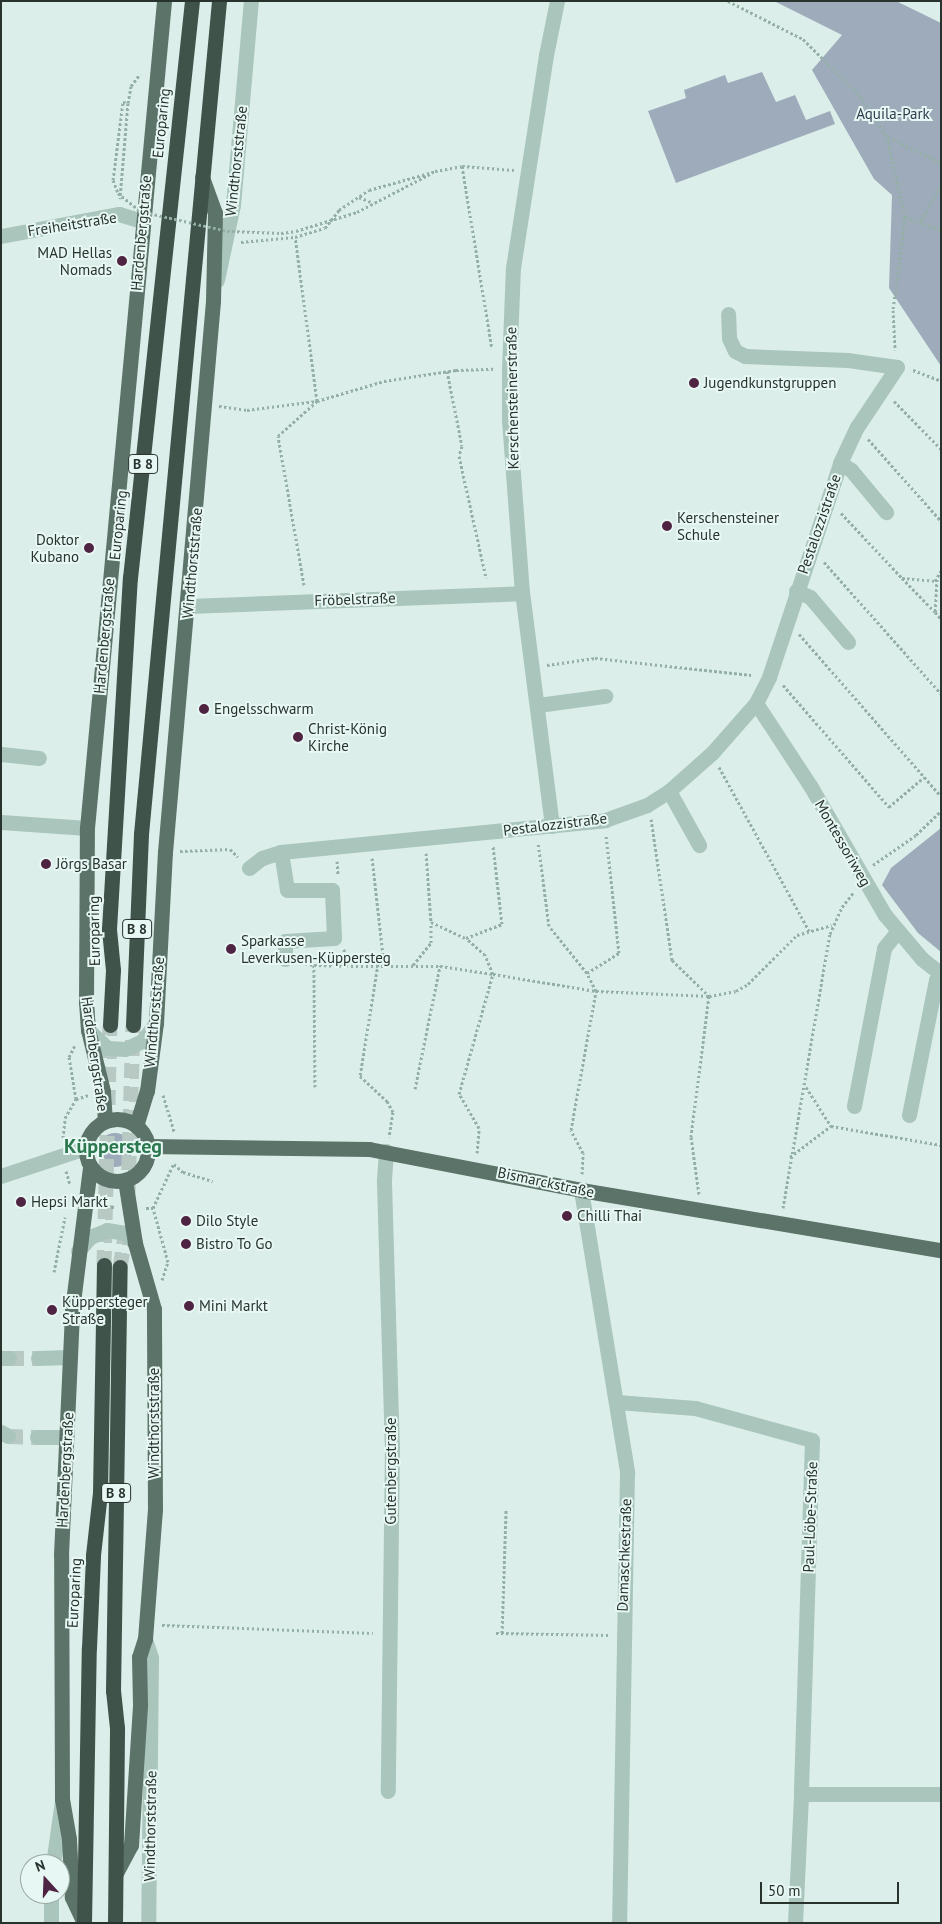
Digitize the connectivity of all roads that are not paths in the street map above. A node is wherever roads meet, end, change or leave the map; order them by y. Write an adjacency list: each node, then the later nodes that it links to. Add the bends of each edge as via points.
1 (164, 1): 7 (main road, Hardenbergstraße)
2 (192, 1): 33 (highway, Europaring / B 8, via 130,578 109,929 113,970)
3 (219, 1): 6 (highway, B 8)
4 (252, 1): 9 (street, Windthorststraße, via 233,205)
5 (557, 1): 14 (street, Kerschensteinerstraße, via 513,268 509,420)
6 (201, 175): 9 (main road, via 215,213); 34 (highway, B 8, via 141,834)
7 (142, 221): 8 (street, Freiheitstraße, via 119,214); 25 (main road, Hardenbergstraße)
8 (1, 236)
9 (213, 301): 15 (main road, Windthorststraße)
10 (728, 314): 11 (street, Pestalozzistraße, via 729,338 735,351 745,356 848,360 897,367 858,427)
11 (840, 463): 12 (street, via 851,470); 13 (street, Pestalozzistraße)
12 (886, 512)
13 (796, 591): 16 (street, via 810,597); 18 (street, Pestalozzistraße, via 770,674)
14 (522, 593): 15 (street, Fröbelstraße); 19 (street, Kerschensteinerstraße)
15 (189, 606): 32 (main road, Windthorststraße, via 165,852)
16 (848, 642)
17 (605, 696): 19 (street)
18 (756, 703): 22 (street, Pestalozzistraße, via 712,753); 29 (street, Montessoriweg)
19 (538, 705): 24 (street, Kerschensteinerstraße)
20 (1, 754): 21 (street)
21 (38, 758)
22 (669, 791): 24 (street, Pestalozzistraße, via 647,805 605,820); 26 (street)
23 (1, 822): 25 (street)
24 (552, 826): 27 (street, Pestalozzistraße)
25 (87, 828): 35 (main road, Hardenbergstraße)
26 (699, 844)
27 (281, 852): 28 (street, Pestalozzistraße); 30 (street, via 287,890 332,890 334,938 285,941)
28 (249, 868)
29 (898, 931): 31 (street, Montessoriweg, via 922,959); 36 (street, via 884,948)
30 (285, 959)
31 (941, 974): 37 (street, via 936,980)
32 (156, 1023): 35 (street, via 142,1041 126,1049 107,1048); 39 (main road, Windthorststraße, via 147,1091)
33 (110, 1025)
34 (133, 1025)
35 (83, 1035): 38 (main road, Hardenbergstraße, via 103,1091)
36 (854, 1106)
37 (909, 1115)
38 (105, 1121): 39 (main road, via 119,1119); 41 (main road, via 90,1134)
39 (136, 1126): 40 (main road)
40 (148, 1146): 42 (main road, Bismarckstraße); 45 (main road, via 141,1169)
41 (86, 1148): 43 (main road); 44 (street)
42 (386, 1151): 46 (main road, Bismarckstraße); 58 (street, Gutenbergstraße, via 384,1182 392,1445)
43 (90, 1166): 45 (main road, via 107,1179); 49 (main road, Hardenbergstraße, via 78,1206)
44 (1, 1176)
45 (124, 1180): 47 (main road, Windthorststraße)
46 (581, 1190): 48 (main road, Bismarckstraße); 54 (street, Damaschkestraße)
47 (135, 1243): 49 (street, via 125,1233 107,1230 90,1237); 57 (main road, Windthorststraße, via 154,1309 155,1510)
48 (941, 1250)
49 (78, 1251): 52 (main road, Hardenbergstraße)
50 (104, 1265): 67 (highway, Europaring / B 8, via 100,1493 93,1555 89,1648)
51 (120, 1267): 63 (highway, B 8, via 113,1691 116,1718)
52 (69, 1357): 53 (street); 56 (main road, Hardenbergstraße)
53 (38, 1358)
54 (617, 1402): 59 (street, Paul-Löbe-Straße, via 695,1408 812,1440); 70 (street, Damaschkestraße, via 627,1472)
55 (36, 1437): 56 (street)
56 (66, 1437): 61 (main road, Hardenbergstraße, via 61,1555)
57 (145, 1632): 63 (main road, Windthorststraße, via 139,1657 140,1704 131,1845); 69 (street, Windthorststraße, via 151,1658)
58 (388, 1791)
59 (801, 1794): 60 (street); 65 (street, Paul-Löbe-Straße)
60 (941, 1794)
61 (62, 1799): 62 (street, Hardenbergstraße); 67 (main road, Europaring, via 70,1839 72,1897)
62 (54, 1854)
63 (116, 1873): 68 (highway, B 8)
64 (51, 1904): 66 (street)
65 (795, 1917)
66 (51, 1923)
67 (84, 1923)
68 (115, 1923)
69 (148, 1923)
70 (620, 1923)

